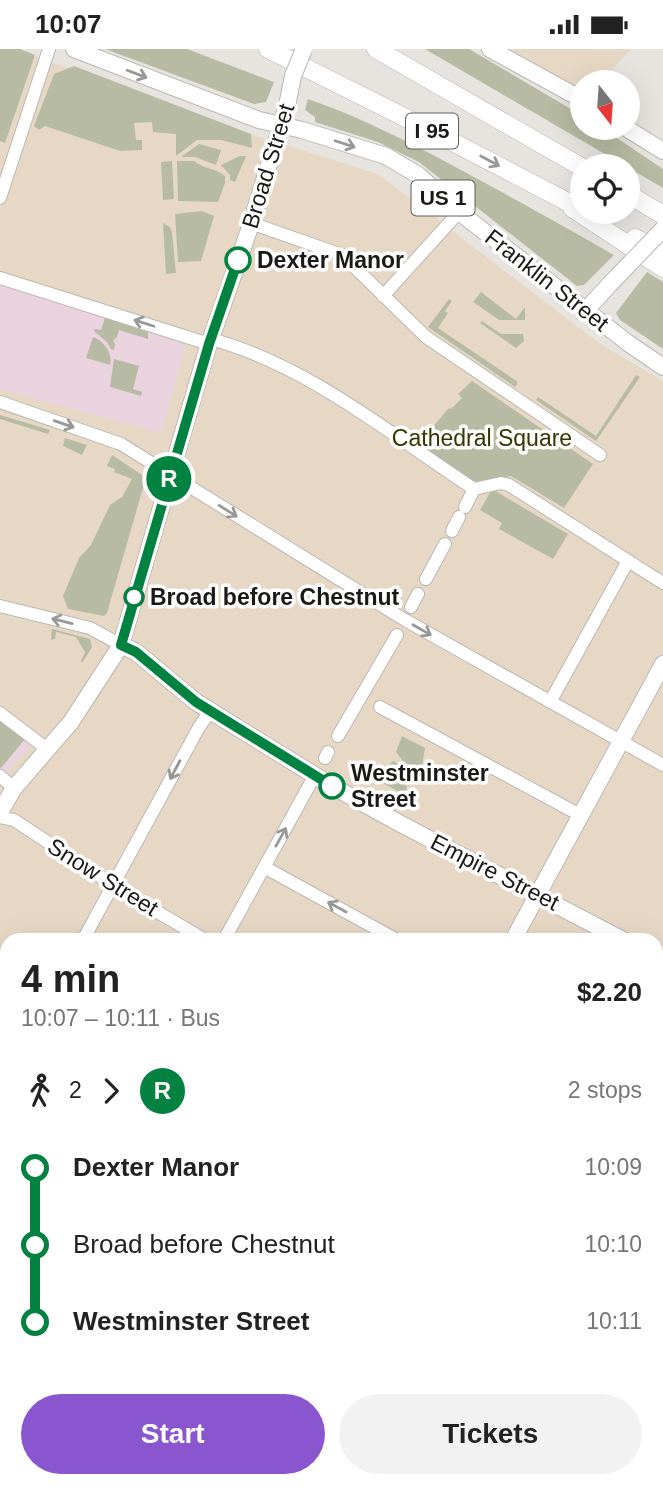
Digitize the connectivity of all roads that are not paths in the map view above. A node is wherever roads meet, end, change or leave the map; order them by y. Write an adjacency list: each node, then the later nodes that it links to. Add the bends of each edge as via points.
1 (49, 49): 13 (street)
2 (74, 49): 8 (main road, Franklin Street, one-way to 8)
3 (268, 49): 12 (highway, I 95, one-way to 12)
4 (304, 49): 8 (main road, Broad Street, bridge)
5 (376, 49): 11 (highway, I 95)
6 (490, 49): 7 (main road)
7 (570, 93)
8 (280, 125): 16 (main road, Franklin Street / US 1, one-way to 16, via 386,156 418,175); 18 (main road, Broad Street)
9 (640, 137): 10 (main road)
10 (663, 151)
11 (570, 161)
12 (542, 189): 15 (highway, I 95); 22 (highway)
13 (0, 198)
14 (640, 201): 17 (highway)
15 (570, 204)
16 (459, 212): 24 (street); 25 (main road, Franklin Street / US 1)
17 (663, 215)
18 (251, 223): 24 (street, via 342,255); 26 (main road, Broad Street)
19 (609, 224): 21 (highway, I 95)
20 (663, 229): 25 (main road, bridge)
21 (663, 252)
22 (663, 268)
23 (0, 278): 26 (street, one-way to 23)
24 (383, 296): 29 (street, via 426,337)
25 (586, 310): 27 (main road, Franklin Street / US 1)
26 (210, 342): 30 (main road, Broad Street); 31 (street, via 278,363)
27 (663, 367)
28 (0, 402): 30 (street, one-way to 30, via 121,444)
29 (600, 455)
30 (170, 475): 41 (main road, Broad Street); 43 (street, one-way to 43, via 405,620)
31 (474, 489): 32 (street); 34 (street, via 504,483)
32 (452, 531)
33 (445, 544): 35 (street)
34 (628, 561): 36 (street); 43 (street)
35 (426, 579)
36 (663, 583)
37 (418, 594): 39 (street)
38 (0, 606): 41 (street, one-way to 38, via 90,628)
39 (411, 607)
40 (397, 635): 47 (street)
41 (121, 645): 45 (main road, Empire Street); 49 (main road, Broad Street, via 71,722)
42 (663, 664): 48 (main road)
43 (550, 702): 48 (street)
44 (380, 707): 55 (street)
45 (210, 711): 51 (main road, Empire Street); 57 (street, one-way to 57)
46 (0, 713): 49 (street)
47 (338, 736)
48 (619, 741): 50 (street); 55 (main road)
49 (47, 749): 53 (main road, Broad Street)
50 (663, 765)
51 (315, 775): 56 (street, one-way to 51); 58 (main road, Empire Street)
52 (0, 776): 53 (street)
53 (14, 787): 54 (main road, Broad Street)
54 (0, 814): 57 (street, Snow Street)
55 (580, 815): 58 (main road)
56 (264, 867): 61 (street); 62 (street, one-way to 56)
57 (113, 885): 59 (street); 60 (street, Snow Street)
58 (538, 895): 63 (main road); 64 (main road, Empire Street)
59 (87, 933)
60 (193, 933)
61 (228, 933)
62 (384, 933)
63 (517, 933)
64 (610, 933)

